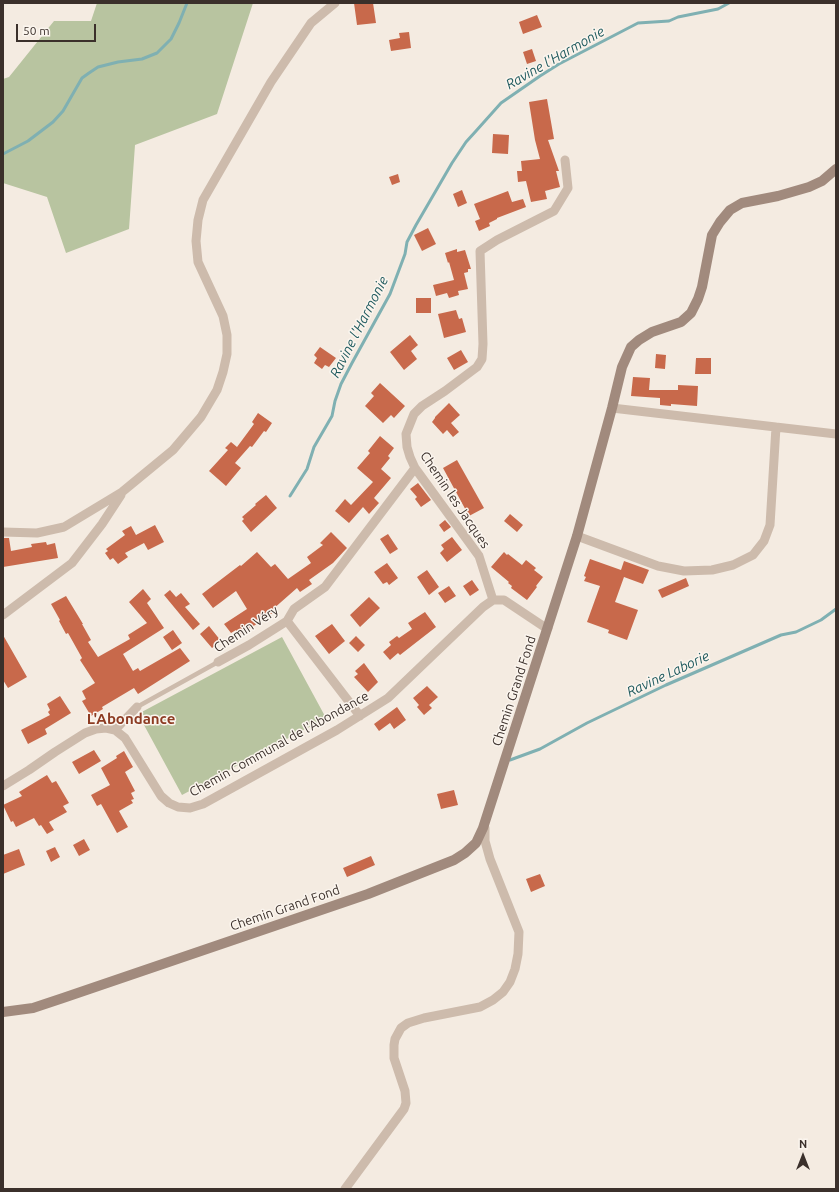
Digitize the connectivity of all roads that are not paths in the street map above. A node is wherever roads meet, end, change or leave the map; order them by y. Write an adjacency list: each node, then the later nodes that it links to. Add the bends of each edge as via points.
1 (335, 3): 8 (street, via 311,23 271,82 203,200 196,241 198,262 223,316 227,335 227,354 217,390 201,417 173,450)
2 (565, 160): 7 (street, Chemin les Jacques, via 568,188 554,211 480,251 484,344 482,358 477,367 414,414 406,434 407,447)
3 (836, 169): 4 (street, Chemin Grand Fond, via 822,181 809,187 742,203 730,210 712,235 702,287 691,313 681,322 652,332 631,347 622,367)
4 (612, 408): 5 (street); 10 (street, Chemin Grand Fond)
5 (776, 427): 6 (street); 10 (street, via 770,525 764,541 753,555 733,565 712,570 684,571 658,566)
6 (836, 434)
7 (415, 468): 11 (street, Chemin les Jacques, via 479,556); 13 (street, Chemin Véry, via 325,587 294,609)
8 (122, 492): 9 (street, via 64,527 37,533); 12 (street, via 102,524 72,563)
9 (3, 532)
10 (577, 536): 14 (street, Chemin Grand Fond)
11 (493, 600): 14 (street, via 504,600); 17 (street, Chemin Communal de l'Abondance, via 388,698)
12 (3, 615)
13 (287, 621): 15 (street, Chemin Véry); 17 (street)
14 (548, 628): 20 (street, Chemin Grand Fond)
15 (218, 662): 16 (lane, Chemin Véry)
16 (137, 707): 18 (street, Chemin Véry)
17 (360, 716): 18 (street, Chemin Communal de l'Abondance, via 203,804 190,808 178,808 161,796 124,738)
18 (115, 730): 19 (street, via 96,729)
19 (3, 786)
20 (483, 828): 21 (street, Chemin Grand Fond, via 476,842 466,853 454,860 368,894 33,1008); 22 (street, via 490,859 519,932 515,970 503,992 480,1007 424,1018 401,1028 394,1045 394,1058 405,1091 404,1109)
21 (3, 1012)
22 (345, 1189)

